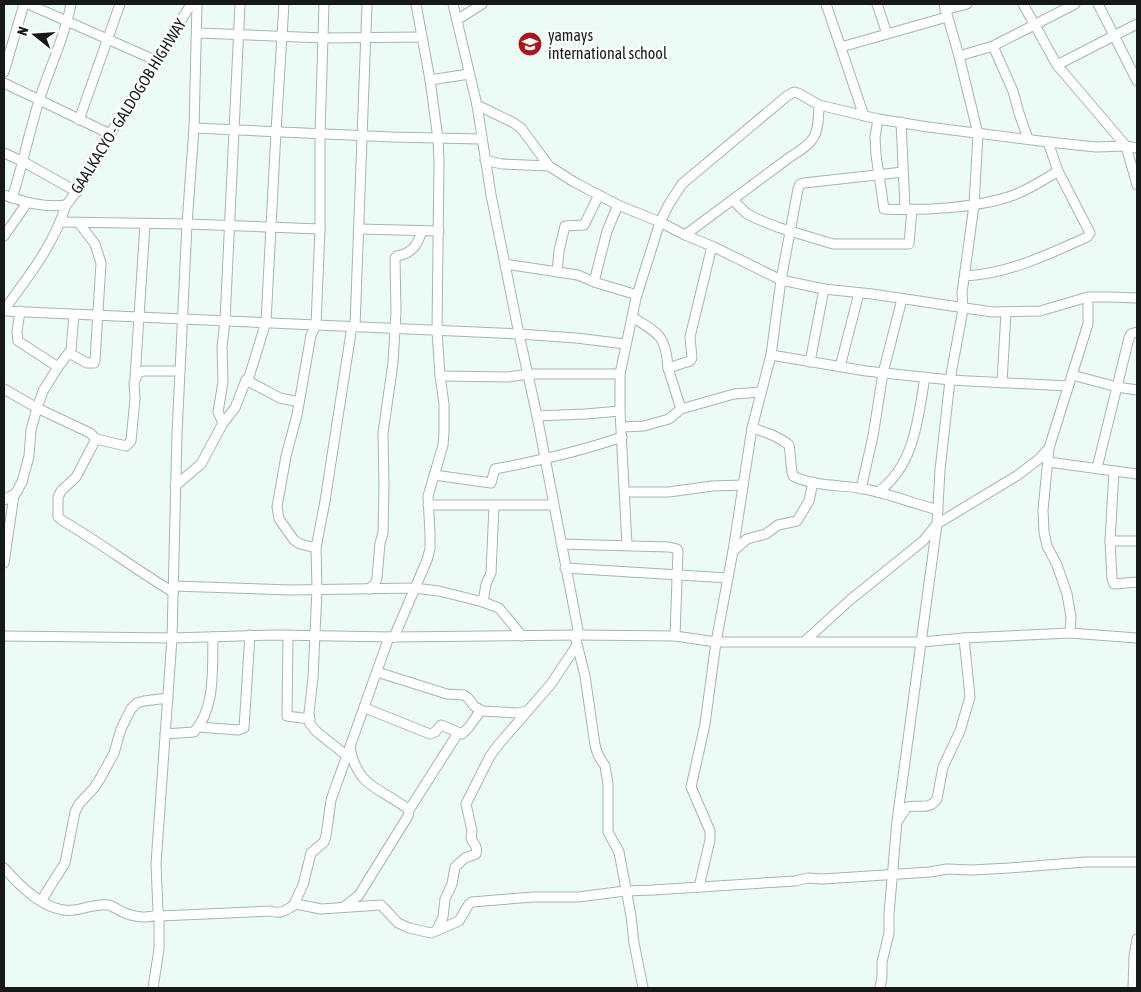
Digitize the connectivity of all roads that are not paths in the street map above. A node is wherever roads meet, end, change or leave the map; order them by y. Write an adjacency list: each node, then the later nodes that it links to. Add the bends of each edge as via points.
1 (26, 4): 21 (street); 39 (street)
2 (71, 4): 21 (street)
3 (120, 4): 31 (street)
4 (191, 4): 36 (street, GAALKACYO - GALDOGOB HIGHWAY)
5 (197, 4): 24 (street)
6 (240, 4): 26 (street)
7 (284, 4): 27 (street)
8 (324, 4): 30 (street)
9 (367, 4): 32 (street)
10 (416, 4): 29 (street)
11 (453, 4): 20 (street)
12 (482, 4): 20 (street)
13 (826, 4): 34 (street)
14 (877, 4): 25 (street)
15 (967, 4): 19 (street)
16 (1023, 4): 22 (street)
17 (1075, 4): 22 (street)
18 (1098, 4): 28 (street)
19 (946, 10): 25 (street); 35 (street)
20 (457, 20): 40 (street)
21 (68, 22): 31 (street); 44 (street)
22 (1034, 24): 33 (street); 37 (street)
23 (1137, 24): 28 (street)
24 (198, 33): 26 (street); 51 (street)
25 (887, 34): 34 (street)
26 (238, 35): 27 (street); 52 (street)
27 (282, 36): 30 (street); 53 (street)
28 (1113, 36): 37 (street); 38 (street)
29 (422, 37): 32 (street); 41 (street)
30 (324, 38): 32 (street); 55 (street)
31 (108, 39): 36 (street); 49 (street)
32 (367, 39): 57 (street)
33 (993, 46): 35 (street); 59 (street, via 1013,91)
34 (841, 47): 47 (street)
35 (959, 56): 56 (street)
36 (157, 61): 54 (street, GAALKACYO - GALDOGOB HIGHWAY)
37 (1058, 65): 62 (street)
38 (1135, 71): 42 (street)
39 (4, 72)
40 (469, 74): 41 (street); 45 (street)
41 (430, 80): 58 (street)
42 (1137, 81)
43 (4, 82): 44 (street)
44 (40, 99): 49 (street); 66 (street)
45 (477, 105): 60 (street); 67 (street, via 521,128)
46 (820, 105): 47 (street); 75 (street, via 817,135 802,150); 82 (street, via 798,93 787,96 682,184)
47 (864, 116): 48 (street)
48 (878, 119): 50 (street); 70 (street)
49 (78, 120): 54 (street)
50 (901, 122): 56 (street); 69 (street)
51 (194, 128): 52 (street); 85 (street)
52 (235, 130): 53 (street); 86 (street)
53 (276, 131): 55 (street); 87 (street)
54 (110, 134): 72 (street, GAALKACYO - GALDOGOB HIGHWAY)
55 (320, 134): 57 (street); 89 (street)
56 (978, 134): 59 (street); 79 (street)
57 (361, 136): 58 (street); 88 (street)
58 (438, 138): 60 (street); 91 (street)
59 (1028, 138): 61 (street)
60 (481, 139): 65 (street)
61 (1048, 142): 62 (street, via 1096,147); 68 (street)
62 (1126, 146): 63 (street); 71 (street)
63 (1137, 148)
64 (4, 153): 66 (street)
65 (485, 160): 67 (street, via 511,165); 96 (street)
66 (24, 162): 72 (street); 74 (street)
67 (549, 166): 73 (street)
68 (1058, 171): 79 (street, via 1014,195); 98 (street, via 1089,236 995,272)
69 (902, 172): 70 (street); 80 (street)
70 (879, 176): 80 (street, via 882,208); 92 (street, via 800,184)
71 (1137, 185)
72 (77, 192): 77 (street, GAALKACYO - GALDOGOB HIGHWAY)
73 (599, 195): 78 (street); 97 (street, via 584,225 565,226)
74 (7, 196): 76 (street, GAALKACYO - GALDOGOB HIGHWAY)
75 (733, 200): 92 (street, via 746,213); 93 (street)
76 (27, 203): 77 (street, GAALKACYO - GALDOGOB HIGHWAY, via 54,207); 94 (street)
77 (66, 205): 81 (street)
78 (618, 205): 82 (street); 100 (street, via 607,231)
79 (974, 205): 80 (street); 98 (street)
80 (908, 208): 92 (street, via 909,244 833,244)
81 (61, 222): 83 (street); 108 (street, via 43,255)
82 (660, 222): 93 (street); 103 (street)
83 (79, 223): 84 (street); 112 (street, via 100,254)
84 (145, 224): 85 (street); 113 (street)
85 (187, 224): 86 (street); 115 (street)
86 (230, 226): 87 (street); 116 (street)
87 (272, 228): 89 (street); 117 (street)
88 (359, 229): 90 (street); 119 (street)
89 (320, 230): 118 (street)
90 (422, 231): 91 (street); 120 (street, via 413,249 395,258)
91 (439, 231): 121 (street)
92 (791, 231): 99 (street)
93 (685, 235): 95 (street)
94 (4, 236)
95 (712, 246): 99 (street); 130 (street, via 690,337 692,358 687,363)
96 (504, 264): 97 (street); 123 (street)
97 (557, 272): 100 (street, via 578,275)
98 (966, 276): 107 (street, via 962,293)
99 (781, 280): 101 (street); 126 (street)
100 (594, 282): 103 (street)
101 (824, 289): 102 (street); 127 (street)
102 (859, 293): 106 (street); 129 (street)
103 (637, 295): 114 (street)
104 (1088, 298): 105 (street); 110 (street, via 1040,311); 135 (street, via 1088,324)
105 (1137, 298)
106 (902, 299): 107 (street); 132 (street)
107 (964, 309): 110 (street); 140 (street)
108 (4, 310): 109 (street)
109 (20, 312): 111 (street); 128 (street, via 18,341)
110 (1006, 312): 141 (street)
111 (74, 314): 112 (street); 125 (street)
112 (98, 316): 113 (street); 125 (street, via 94,363 87,363)
113 (139, 317): 115 (street); 138 (street)
114 (632, 317): 124 (street); 130 (street, via 662,338)
115 (183, 319): 116 (street); 131 (street)
116 (225, 321): 117 (street); 152 (street, via 223,382 218,412)
117 (266, 322): 118 (street); 139 (street)
118 (316, 325): 119 (street); 147 (street, via 311,335)
119 (353, 326): 120 (street); 181 (street)
120 (394, 329): 121 (street); 191 (street, via 384,433 382,532 377,578)
121 (437, 332): 123 (street); 136 (street)
122 (1137, 332): 143 (street, via 1129,338)
123 (518, 334): 124 (street); 133 (street)
124 (625, 344): 134 (street)
125 (69, 353): 128 (street)
126 (770, 355): 127 (street); 146 (street)
127 (810, 362): 129 (street)
128 (58, 366): 148 (street)
129 (840, 367): 132 (street)
130 (668, 368): 149 (street)
131 (180, 371): 138 (street, via 142,371); 166 (street)
132 (883, 373): 137 (street); 167 (street)
133 (528, 374): 134 (street); 136 (street, via 508,377); 151 (street)
134 (620, 374): 150 (street)
135 (1072, 375): 142 (street); 143 (street)
136 (440, 376): 163 (street, via 444,432)
137 (925, 377): 140 (street); 169 (street, via 907,457 896,476)
138 (135, 378): 156 (street, via 131,441 126,446)
139 (246, 380): 147 (street, via 280,398); 152 (street, via 235,408)
140 (950, 380): 141 (street); 175 (street)
141 (1002, 383): 142 (street)
142 (1068, 386): 157 (street)
143 (1117, 387): 145 (street); 160 (street)
144 (4, 389): 148 (street)
145 (1137, 390)
146 (761, 392): 149 (street, via 734,394); 154 (street)
147 (299, 402): 181 (street, via 279,492 278,514 294,540)
148 (37, 408): 156 (street); 170 (street, via 25,472)
149 (681, 409): 153 (street, via 669,419 644,426)
150 (620, 411): 151 (street); 153 (street)
151 (537, 416): 158 (street)
152 (223, 423): 166 (street, via 201,464)
153 (622, 427): 155 (street)
154 (752, 428): 164 (street, via 789,445 793,476); 165 (street)
155 (622, 437): 158 (street); 168 (street)
156 (96, 439): 189 (street, via 76,477 58,497 58,517 147,576)
157 (1049, 448): 159 (street); 176 (street, via 1018,475)
158 (545, 459): 163 (street, via 495,469 491,483); 173 (street)
159 (1048, 462): 160 (street); 193 (street, via 1044,532 1067,594)
160 (1097, 468): 161 (street)
161 (1114, 471): 162 (street); 177 (street)
162 (1137, 474)
163 (434, 475): 172 (street, via 429,487)
164 (813, 482): 167 (street); 182 (street, via 809,501 797,521 785,522 766,534 752,536)
165 (743, 485): 168 (street, via 669,492); 182 (street)
166 (175, 486): 189 (street)
167 (862, 489): 169 (street)
168 (625, 492): 180 (street)
169 (878, 492): 175 (street)
170 (14, 495): 171 (street); 183 (street)
171 (4, 500)
172 (428, 505): 174 (street); 188 (street, via 430,549)
173 (554, 505): 174 (street); 179 (street)
174 (494, 506): 192 (street, via 491,573)
175 (938, 510): 176 (street)
176 (937, 524): 206 (street, via 923,541); 208 (street)
177 (1110, 541): 178 (street); 187 (street, via 1114,584)
178 (1137, 541)
179 (561, 544): 180 (street); 184 (street)
180 (627, 545): 185 (street, via 675,548 678,551)
181 (316, 548): 190 (street)
182 (733, 551): 186 (street)
183 (4, 563)
184 (565, 568): 185 (street); 205 (street)
185 (676, 576): 186 (street); 199 (street)
186 (728, 578): 207 (street)
187 (1137, 582)
188 (414, 588): 191 (street); 192 (street); 201 (street)
189 (173, 589): 190 (street); 202 (street)
190 (316, 589): 191 (street); 197 (street)
191 (369, 590)
192 (483, 602): 198 (street, via 499,608)
193 (1070, 633): 203 (street); 204 (street)
194 (250, 635): 195 (street); 200 (street); 215 (street, via 244,728)
195 (288, 635): 197 (street); 214 (street, via 287,716)
196 (4, 636): 202 (street)
197 (315, 636): 201 (street); 214 (street)
198 (522, 636): 201 (street); 205 (street)
199 (674, 636): 205 (street); 207 (street)
200 (213, 637): 202 (street); 215 (street, via 207,710)
201 (391, 637): 209 (street)
202 (172, 638): 210 (street)
203 (964, 638): 208 (street); 220 (street, via 970,697 960,731 943,767 935,803 928,807 907,807)
204 (1137, 638)
205 (577, 639): 213 (street, via 551,684); 225 (street, via 595,744 605,766 608,784 608,832 620,852)
206 (805, 641): 207 (street); 208 (street)
207 (716, 642): 224 (street, via 705,724 691,787 710,831)
208 (922, 642): 220 (street)
209 (377, 672): 211 (street); 212 (street, via 448,694 464,695)
210 (168, 698): 216 (street); 226 (street, via 137,703 130,709 114,753 98,783 75,812 65,863)
211 (365, 708): 217 (street, via 430,734 441,725); 218 (street)
212 (481, 710): 213 (street); 217 (street, via 465,732)
213 (528, 711): 230 (street, via 490,756 466,804 471,838 477,850 476,854 455,867)
214 (310, 719): 218 (street, via 317,732)
215 (198, 727): 216 (street, via 194,732)
216 (165, 734): 229 (street, via 156,864)
217 (458, 734): 219 (street)
218 (349, 752): 219 (street, via 361,776); 227 (street, via 331,800 324,842 311,853 303,885)
219 (409, 810): 228 (street, via 359,895)
220 (897, 821): 223 (street)
221 (1137, 862): 223 (street, via 1086,862)
222 (4, 868): 226 (street, via 18,884)
223 (893, 874): 224 (street); 234 (street, via 889,933)
224 (699, 887): 225 (street)
225 (625, 891): 230 (street, via 472,902 460,921); 233 (street)
226 (41, 901): 229 (street, via 62,910 108,905 130,915 148,917)
227 (293, 906): 228 (street); 229 (street, via 275,913)
228 (344, 907): 230 (street, via 381,905 398,924 431,933)
229 (159, 914): 232 (street)
230 (437, 930)
231 (1137, 939): 235 (street)
232 (153, 988)
233 (643, 988)
234 (880, 988)
235 (1133, 988)

